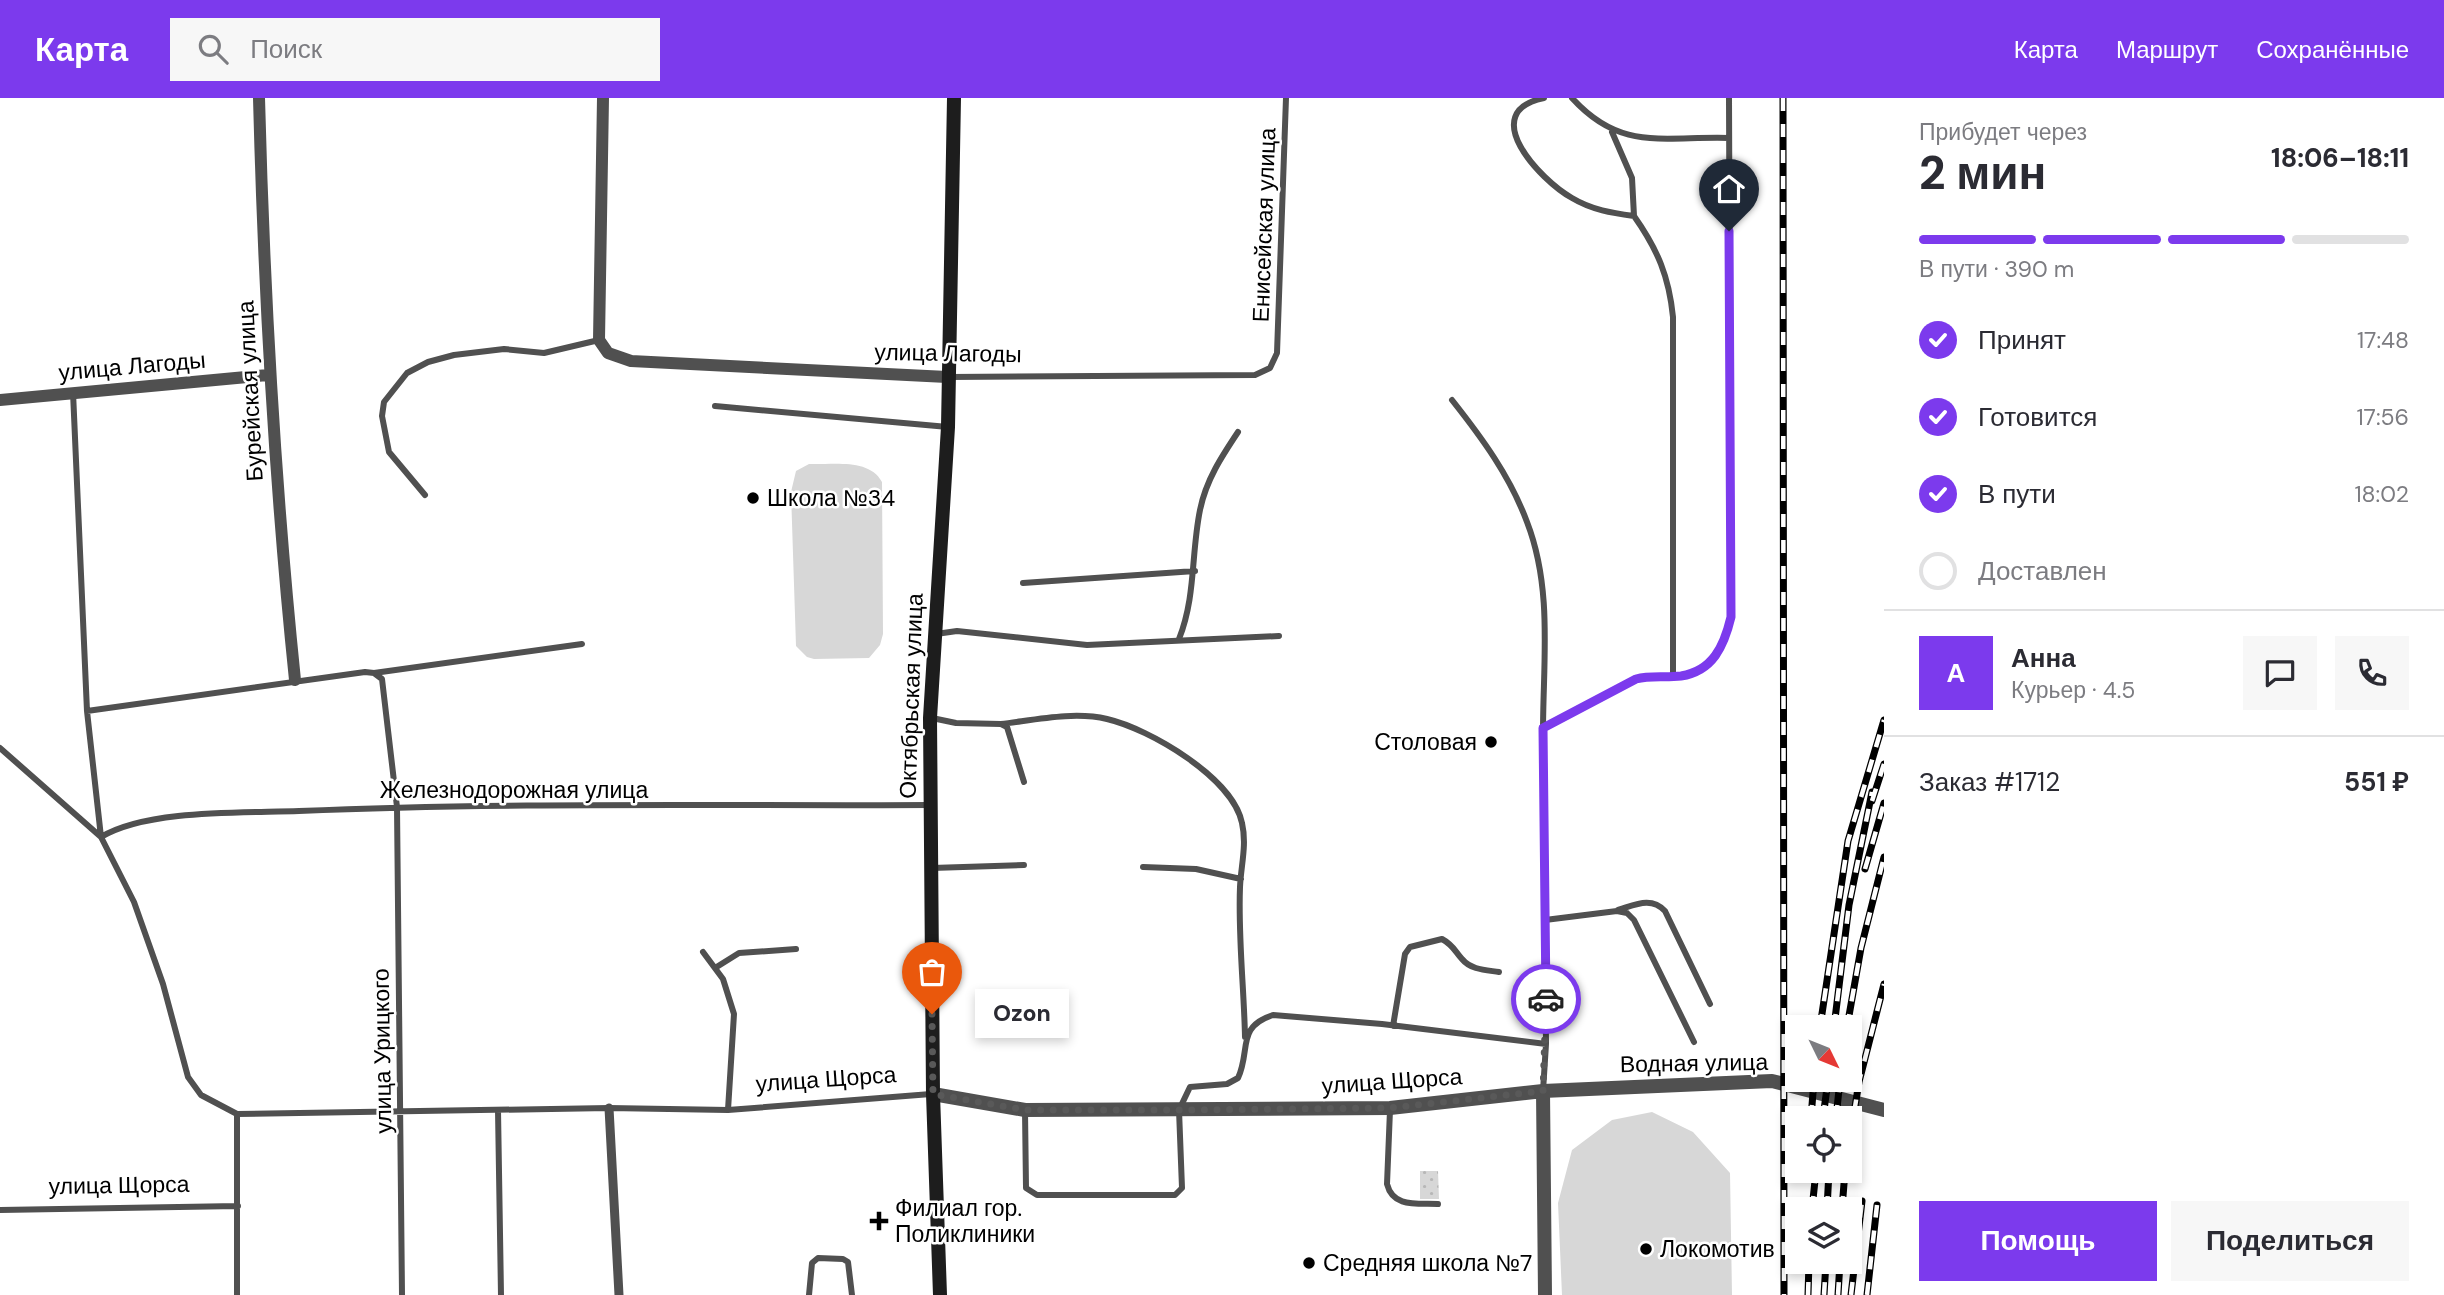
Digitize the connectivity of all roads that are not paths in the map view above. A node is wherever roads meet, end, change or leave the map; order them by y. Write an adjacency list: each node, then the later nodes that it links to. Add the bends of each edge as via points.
1 (259, 98): 13 (street, Бурейская улица)
2 (603, 98): 11 (street)
3 (954, 98): 14 (main road, Октябрьская улица)
4 (1286, 98): 12 (lane, Енисейская улица)
5 (1544, 98): 10 (lane, via 1529,101 1516,111 1512,125 1532,162 1570,197 1601,212)
6 (1570, 98): 8 (lane)
7 (1730, 98): 9 (lane)
8 (1612, 132): 9 (lane, via 1633,138); 10 (lane, via 1632,178)
9 (1729, 138): 29 (lane, via 1731,617 1712,661 1703,669)
10 (1634, 216): 29 (lane, via 1649,236 1669,281 1673,317)
11 (598, 341): 14 (street, улица Лагоды, via 608,353 631,361); 21 (lane, via 544,353 504,349 454,355 407,373 384,402 382,416 389,452)
12 (1277, 353): 14 (lane, улица Лагоды, via 1270,368 1255,375)
13 (268, 375): 15 (street, улица Лагоды); 30 (street, Бурейская улица)
14 (947, 377): 19 (main road, Октябрьская улица)
15 (73, 392): 16 (street, улица Лагоды); 31 (lane)
16 (0, 400)
17 (1452, 400): 34 (lane, via 1490,447 1527,522 1546,623)
18 (715, 406): 19 (lane)
19 (948, 427): 24 (main road, Октябрьская улица)
20 (1238, 432): 22 (lane, via 1210,477 1200,510)
21 (425, 495)
22 (1195, 570): 23 (lane); 26 (lane, via 1189,612)
23 (1023, 583)
24 (934, 634): 26 (lane, via 957,631 1087,645); 32 (main road, Октябрьская улица)
25 (1279, 636): 26 (lane)
26 (1179, 639)
27 (582, 644): 28 (lane)
28 (374, 673): 30 (lane); 38 (lane, улица Урицкого, via 382,679 386,695)
29 (1673, 676): 34 (lane, via 1636,679)
30 (295, 680): 31 (lane)
31 (87, 711): 39 (lane)
32 (930, 718): 33 (lane); 37 (main road, Октябрьская улица)
33 (1001, 724): 36 (lane, via 1010,733); 43 (lane, via 1058,717 1105,719 1135,728 1194,763 1235,800 1243,833)
34 (1543, 728): 45 (lane)
35 (0, 748): 39 (lane)
36 (1024, 782)
37 (930, 805): 38 (lane, Железнодорожная улица); 42 (main road, Октябрьская улица)
38 (397, 807): 39 (lane, Железнодорожная улица, via 212,814 124,825); 64 (lane, улица Урицкого)
39 (101, 837): 65 (lane, via 134,902 163,984 188,1077 201,1095)
40 (1024, 865): 42 (lane)
41 (1143, 867): 43 (lane, via 1196,869)
42 (930, 868): 56 (main road, Октябрьская улица)
43 (1241, 879): 52 (lane)
44 (1610, 912): 45 (lane); 50 (lane, via 1647,901 1658,903); 53 (lane, via 1634,920)
45 (1545, 920): 54 (lane)
46 (796, 948): 48 (lane, via 739,953)
47 (703, 951): 48 (lane)
48 (715, 968): 60 (lane, via 731,995 734,1014)
49 (1499, 972): 51 (lane, via 1473,968 1442,939 1410,947)
50 (1710, 1004)
51 (1393, 1026): 52 (lane, via 1273,1015 1259,1020); 54 (lane)
52 (1245, 1037): 62 (lane, via 1238,1078 1227,1084 1190,1087)
53 (1694, 1042)
54 (1546, 1044): 55 (lane)
55 (1543, 1091): 58 (street, улица Щорса); 63 (street, Водная улица, via 1772,1082); 76 (street)
56 (933, 1094): 60 (lane, улица Щорса); 61 (street, улица Щорса); 75 (main road, Октябрьская улица)
57 (609, 1108): 59 (lane, улица Щорса); 60 (lane, улица Щорса); 72 (street)
58 (1390, 1108): 62 (street, улица Щорса); 66 (lane, via 1390,1195 1398,1202)
59 (498, 1110): 64 (lane, улица Щорса); 71 (lane)
60 (728, 1110)
61 (1025, 1110): 62 (street, улица Щорса); 62 (lane, via 1026,1188 1042,1196 1175,1195 1182,1188)
62 (1179, 1110)
63 (1884, 1110)
64 (400, 1112): 65 (lane, улица Щорса); 70 (lane, улица Урицкого)
65 (237, 1114): 67 (lane)
66 (1438, 1204)
67 (238, 1206): 68 (lane, улица Щорса); 69 (lane)
68 (0, 1210)
69 (237, 1295)
70 (402, 1295)
71 (501, 1295)
72 (619, 1295)
73 (809, 1295): 74 (lane, via 812,1263 818,1258 848,1262)
74 (852, 1295)
75 (940, 1295)
76 (1545, 1295)

